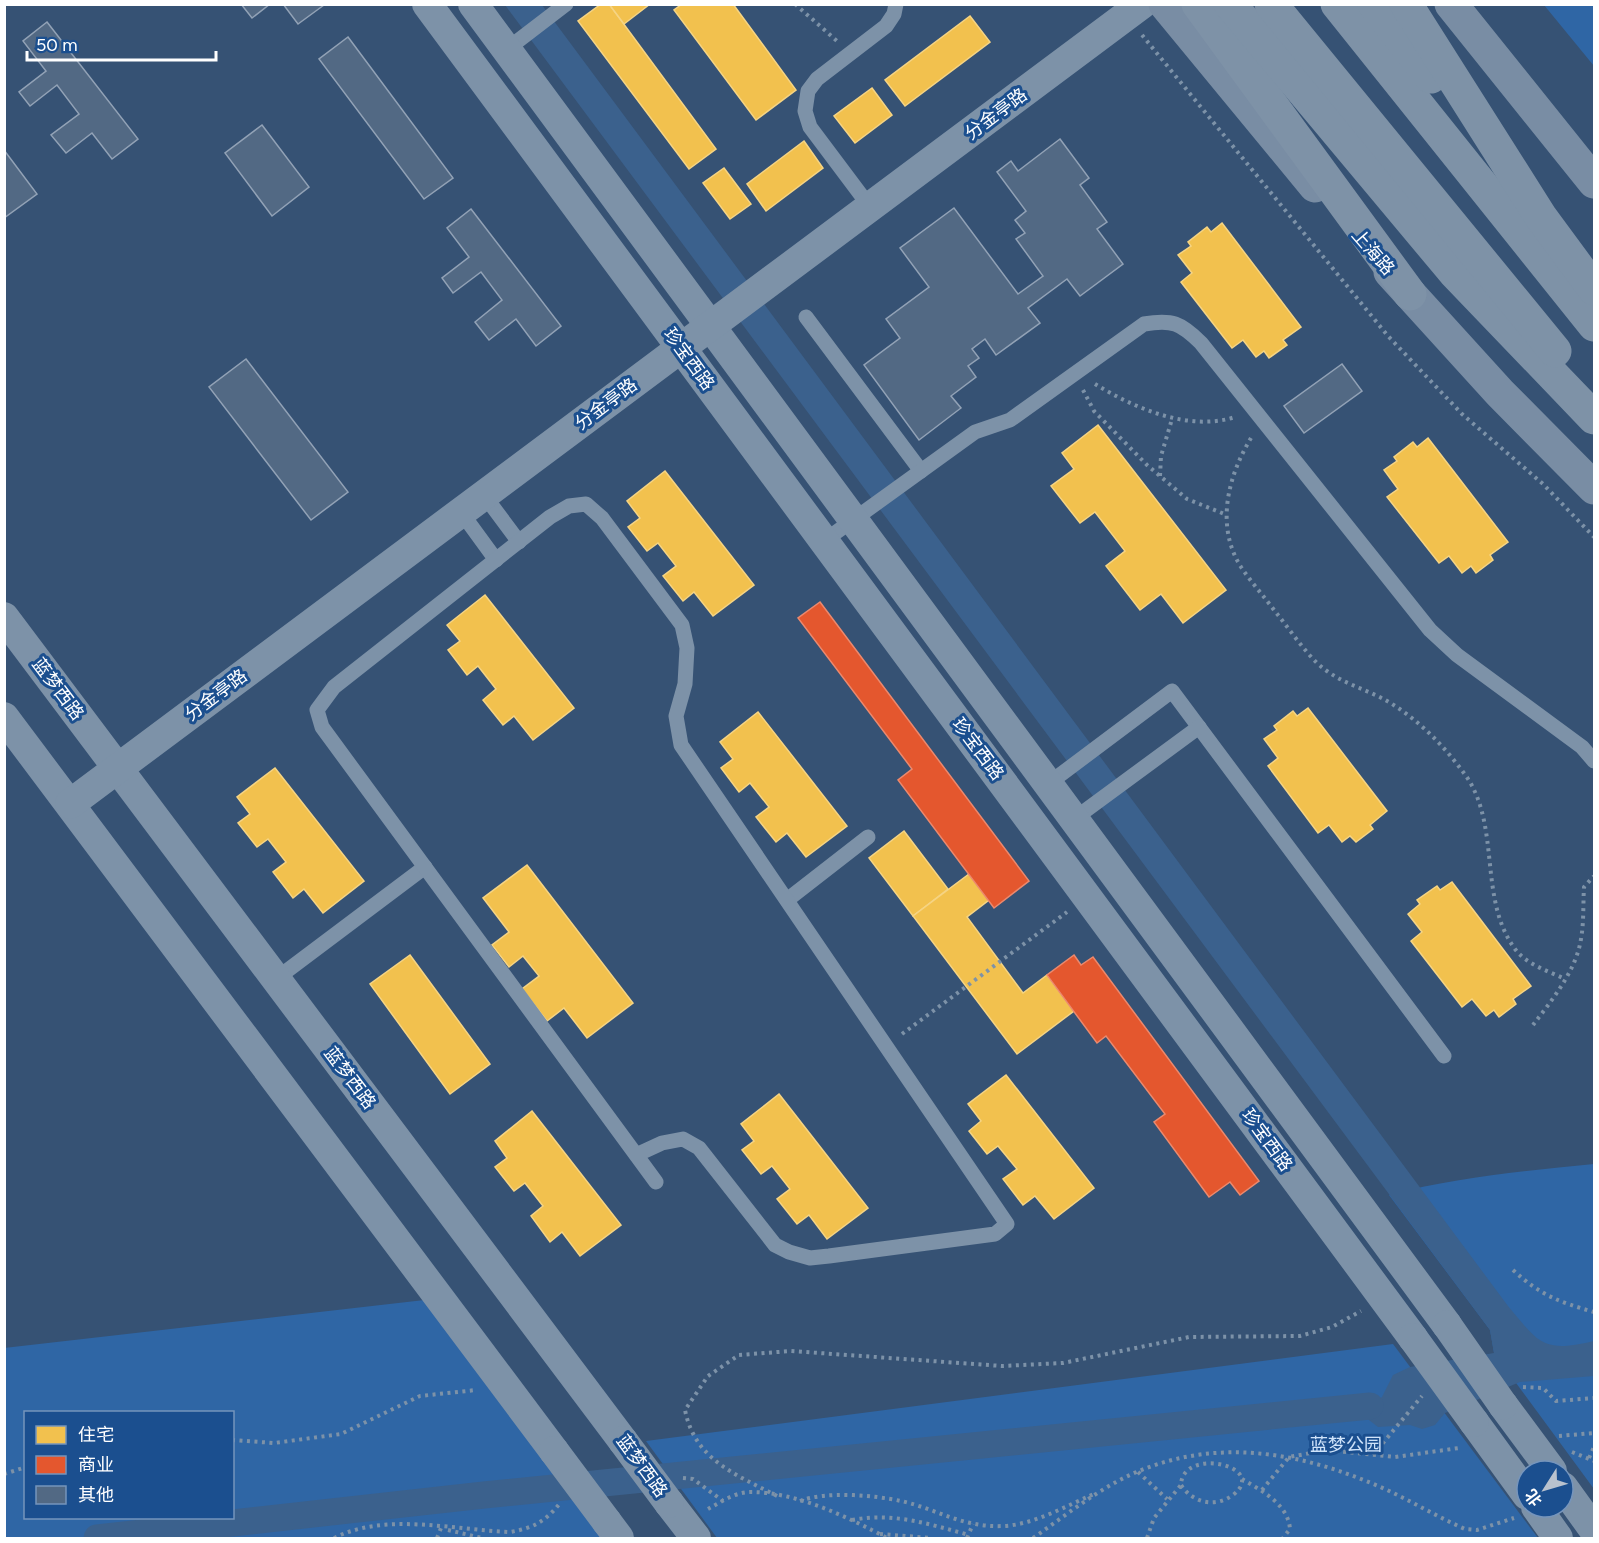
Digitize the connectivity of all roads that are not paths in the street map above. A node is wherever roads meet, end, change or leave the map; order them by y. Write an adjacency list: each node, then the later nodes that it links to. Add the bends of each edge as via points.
1 (427, 4): 23 (street, 珍宝西路)
2 (566, 4): 14 (lane)
3 (896, 4): 16 (lane, via 886,26 817,79 808,91 805,111 810,127)
4 (1165, 4): 19 (main road, 上海路, via 1276,141)
5 (1198, 4): 19 (highway)
6 (1230, 4): 25 (highway, via 1454,272)
7 (1271, 4): 24 (highway)
8 (1337, 4): 21 (highway)
9 (1374, 4): 17 (highway)
10 (1406, 4): 17 (highway)
11 (1451, 4): 15 (main road)
12 (484, 9): 14 (street, 珍宝西路)
13 (1134, 10): 16 (street, 分金亭路)
14 (506, 50): 22 (street, 珍宝西路)
15 (1594, 182)
16 (870, 207): 22 (street, 分金亭路)
17 (1541, 217): 18 (highway)
18 (1594, 289)
19 (1410, 294): 27 (main road, 上海路)
20 (806, 317): 26 (lane)
21 (1594, 325)
22 (710, 326): 23 (street, 分金亭路); 29 (street, 珍宝西路)
23 (681, 348): 28 (street, 分金亭路); 30 (street, 珍宝西路)
24 (1594, 399)
25 (1594, 418)
26 (921, 471): 29 (lane); 36 (lane, via 975,432 1010,420 1144,324 1164,320 1185,327 1430,630 1457,655 1582,747)
27 (1594, 488)
28 (472, 504): 31 (lane); 32 (lane); 37 (street, 分金亭路)
29 (853, 520): 30 (lane); 38 (street, 珍宝西路)
30 (824, 541): 49 (street, 珍宝西路, bridge)
31 (519, 542): 32 (lane); 43 (lane, via 569,506 586,504 602,518 682,625 687,648 685,684 676,716 681,745)
32 (496, 560): 42 (lane, via 334,687 317,710 322,726)
33 (4, 617): 37 (street, 蓝梦西路)
34 (4, 717): 39 (street)
35 (1199, 727): 38 (lane, via 1172,691); 40 (lane); 45 (lane)
36 (1594, 761)
37 (118, 768): 39 (street, 分金亭路); 44 (street, 蓝梦西路)
38 (1048, 784): 40 (street, 珍宝西路)
39 (70, 804): 53 (street, bridge)
40 (1074, 819): 48 (street, 珍宝西路, bridge)
41 (868, 837): 43 (lane)
42 (424, 867): 44 (lane); 46 (lane)
43 (787, 900): 46 (lane, via 1007,1224 994,1234 810,1258 775,1245 699,1148 683,1139)
44 (276, 979): 51 (street, 蓝梦西路, bridge, via 623,1441)
45 (1444, 1056)
46 (636, 1155): 47 (lane)
47 (656, 1182)
48 (1542, 1459)
49 (1515, 1479)
50 (1575, 1504): 54 (street)
51 (681, 1511)
52 (1544, 1519): 55 (street, 珍宝西路)
53 (613, 1530)
54 (1594, 1530)
55 (1558, 1539)

